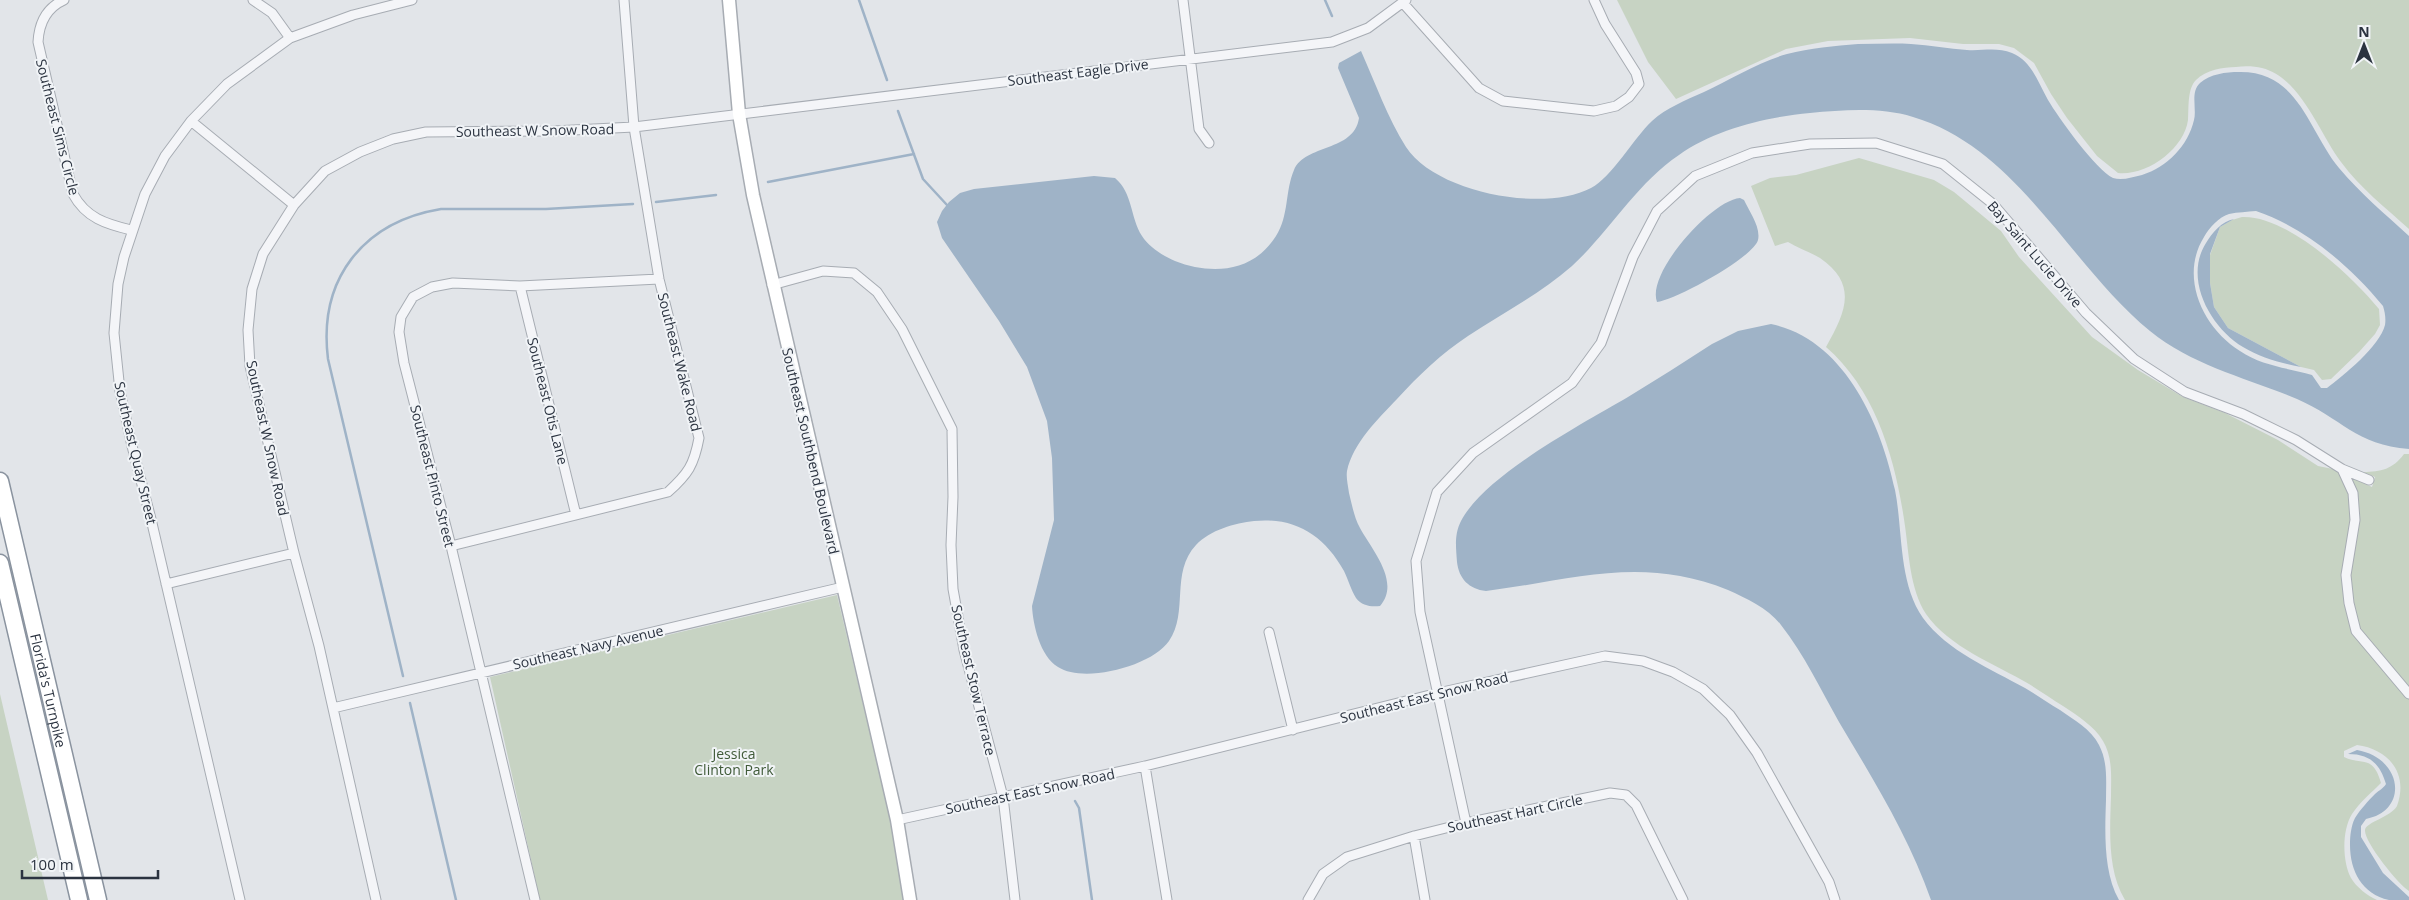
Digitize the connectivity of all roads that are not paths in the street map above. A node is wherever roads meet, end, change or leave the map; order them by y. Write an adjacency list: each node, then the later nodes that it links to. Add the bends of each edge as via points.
1 (64, 0): 16 (street, Southeast Sims Circle, via 46,14 38,32 38,42 73,194 78,204 93,218)
2 (253, 0): 9 (street, via 272,13)
3 (412, 0): 9 (street, Southeast Quay Street, via 353,15)
4 (624, 0): 13 (street, Southeast Wake Road)
5 (729, 0): 11 (street, Southeast Southbend Boulevard)
6 (1183, 0): 10 (street)
7 (1594, 0): 8 (street, via 1636,73 1639,84 1616,106 1594,111 1503,101 1479,88)
8 (1405, 2): 10 (street, Southeast Eagle Drive, via 1368,28 1332,42)
9 (290, 38): 12 (street, Southeast Quay Street, via 228,84)
10 (1190, 59): 11 (street, Southeast Eagle Drive); 14 (street, via 1199,129)
11 (739, 114): 13 (street, Southeast W Snow Road); 18 (street, Southeast Southbend Boulevard, via 752,195)
12 (191, 121): 15 (street); 16 (street, Southeast Quay Street, via 145,194)
13 (634, 127): 15 (street, Southeast W Snow Road, via 426,132 393,139 325,171); 17 (street, Southeast Wake Road)
14 (1209, 143)
15 (294, 205): 25 (street, Southeast W Snow Road, via 263,254 252,289 248,330 250,366)
16 (131, 230): 27 (street, Southeast Quay Street, via 116,307 116,355 132,446)
17 (659, 279): 19 (street, Southeast Pinto Street); 23 (street, Southeast Wake Road, via 699,438 695,458 686,477 668,492)
18 (772, 285): 28 (street, Southeast Southbend Boulevard); 36 (street, Southeast Stow Terrace, via 823,271 854,273 877,292 902,329 952,429 953,588 964,650)
19 (520, 286): 23 (street, Southeast Otis Lane); 24 (street, Southeast Pinto Street, via 454,283 432,287 413,297 401,317 399,332 404,363)
20 (2342, 469): 21 (street, Bay Saint Lucie Drive); 31 (street, Bay Saint Lucie Drive, via 2270,427 2185,392 2134,359 2086,312 1993,204 1943,164 1876,143 1810,144 1752,153 1695,176 1657,211 1633,257 1601,343 1572,383 1473,453 1437,492 1416,561 1420,612); 32 (street, via 2353,493 2355,520 2346,575 2356,631)
21 (2369, 480)
22 (0, 481): 41 (highway, Florida's Turnpike)
23 (576, 515): 24 (street, Southeast Wake Road)
24 (451, 546): 30 (street, Southeast Pinto Street)
25 (294, 553): 27 (street); 33 (street, Southeast W Snow Road)
26 (0, 564): 40 (highway, Florida's Turnpike)
27 (166, 584): 42 (street, Southeast Quay Street)
28 (843, 587): 30 (street, Southeast Navy Avenue); 37 (street, Southeast Southbend Boulevard)
29 (1269, 632): 34 (street)
30 (481, 673): 33 (street, Southeast Navy Avenue); 44 (street, Southeast Pinto Street)
31 (1438, 693): 34 (street, Southeast East Snow Road); 38 (street, Bay Saint Lucie Drive); 51 (street, Southeast East Snow Road, via 1605,656 1643,661 1673,672 1703,688 1730,715 1757,753)
32 (2409, 694)
33 (333, 708): 43 (street, Southeast W Snow Road)
34 (1293, 730): 35 (street, Southeast East Snow Road)
35 (1145, 766): 36 (street, Southeast East Snow Road); 47 (street)
36 (1003, 797): 37 (street, Southeast East Snow Road); 46 (street, Southeast Stow Terrace)
37 (897, 820): 45 (street, Southeast Southbend Boulevard)
38 (1466, 823): 39 (street, Southeast Hart Circle); 50 (street, Southeast Hart Circle, via 1610,793 1626,795 1636,805)
39 (1414, 836): 48 (street, Southeast Hart Circle, via 1347,857 1323,874); 49 (street)
40 (79, 900)
41 (98, 900)
42 (240, 900)
43 (376, 900)
44 (535, 900)
45 (910, 900)
46 (1016, 900)
47 (1167, 900)
48 (1308, 900)
49 (1425, 900)
50 (1683, 900)
51 (1836, 900)

